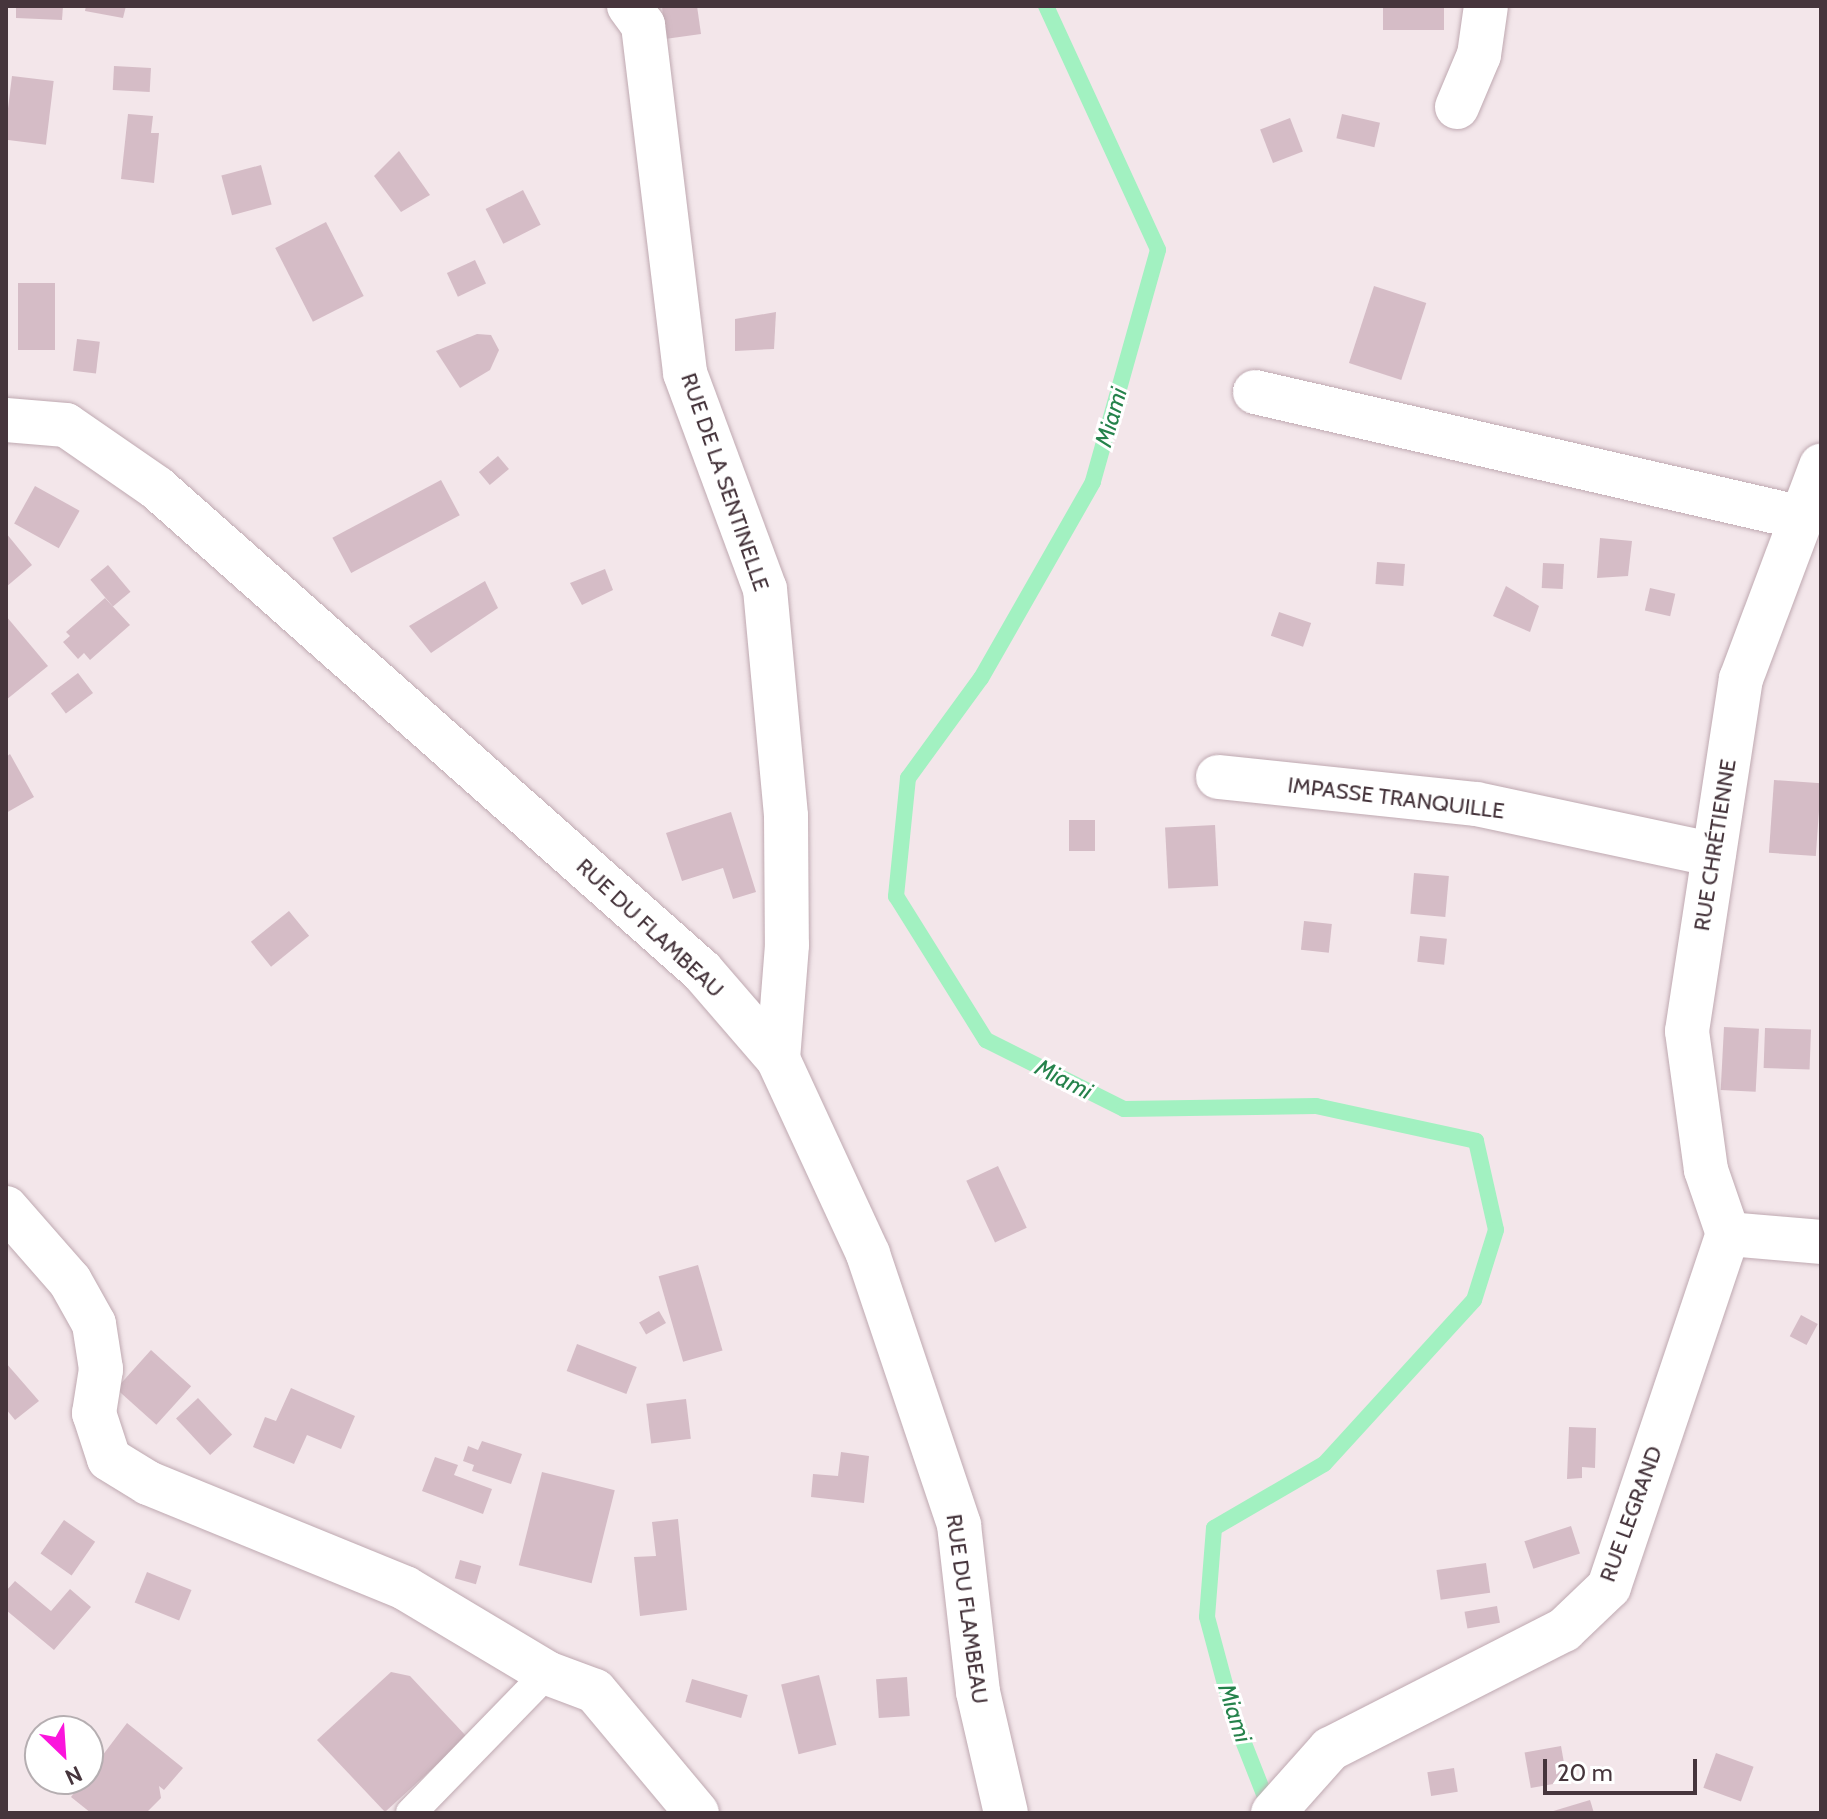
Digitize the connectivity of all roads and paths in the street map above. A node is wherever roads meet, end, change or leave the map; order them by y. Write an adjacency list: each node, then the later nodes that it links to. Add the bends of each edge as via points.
1 (629, 6): 10 (street, RUE DE LA SENTINELLE, via 643,25 685,373 765,589 786,816 787,945)
2 (1486, 6): 3 (street, via 1479,55)
3 (1457, 107)
4 (1255, 392): 7 (street)
5 (6, 420): 10 (street, RUE DU FLAMBEAU, via 66,425 157,488 702,971)
6 (1821, 466): 7 (street, RUE CHRÉTIENNE)
7 (1798, 517): 9 (street, RUE CHRÉTIENNE, via 1741,679)
8 (1218, 777): 9 (street, IMPASSE TRANQUILLE, via 1477,804)
9 (1714, 855): 12 (street, RUE CHRÉTIENNE, via 1687,1031 1706,1170)
10 (778, 1059): 17 (street, RUE DU FLAMBEAU, via 868,1254 959,1525 978,1692)
11 (6, 1208): 14 (street, via 70,1281 94,1324 101,1369 94,1413 109,1459 148,1483 405,1588)
12 (1728, 1234): 13 (street); 18 (street, RUE LEGRAND, via 1609,1587 1564,1630 1330,1749)
13 (1821, 1242)
14 (547, 1673): 15 (lane); 16 (street, via 595,1691)
15 (411, 1813)
16 (697, 1813)
17 (1006, 1813)
18 (1273, 1813)

